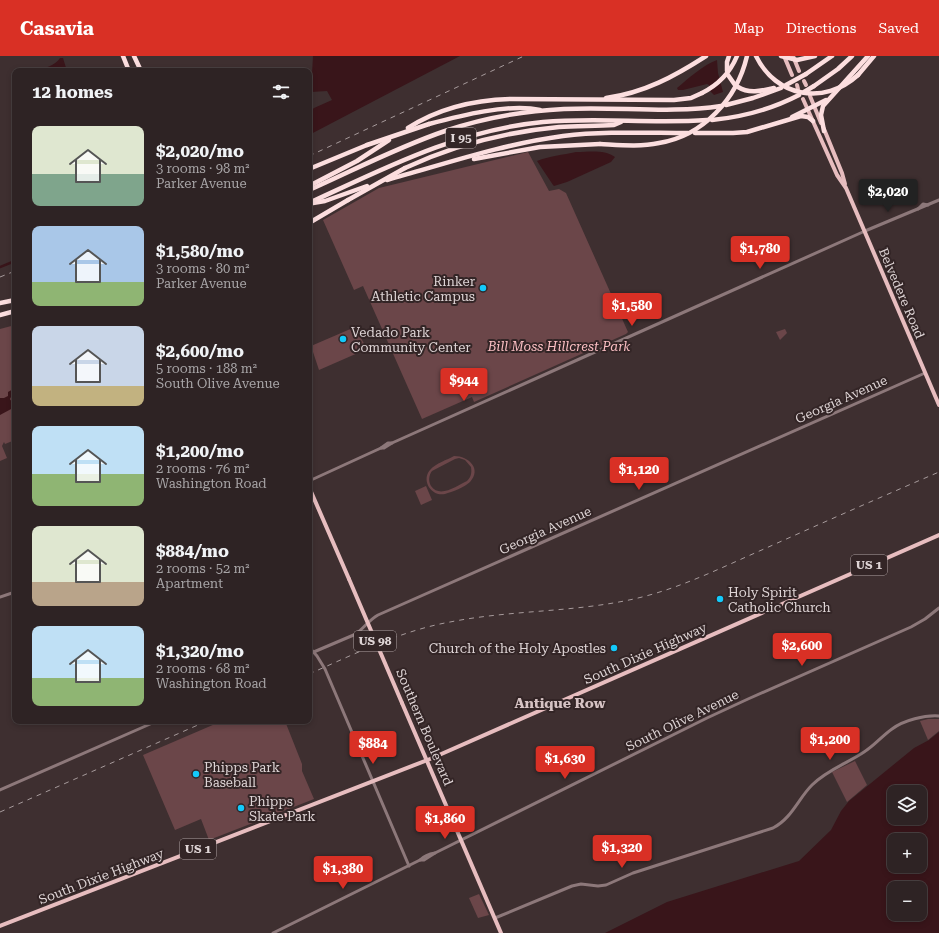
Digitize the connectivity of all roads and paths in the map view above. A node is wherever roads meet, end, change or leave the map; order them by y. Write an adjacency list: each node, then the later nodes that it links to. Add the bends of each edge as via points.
1 (122, 56): 15 (highway)
2 (134, 56): 16 (highway)
3 (706, 56): 23 (highway, via 673,76 642,90 620,96)
4 (729, 56): 19 (highway, via 728,73 736,86 752,92)
5 (737, 56): 23 (highway, bridge, via 722,78 691,98)
6 (747, 56): 37 (highway, bridge, via 730,96 715,114 694,131 673,140 639,145 563,145)
7 (756, 56): 14 (highway, bridge, via 764,70 787,88 814,94 845,85 858,75)
8 (782, 56): 10 (highway, bridge, via 797,60); 18 (main road)
9 (793, 56): 17 (main road)
10 (815, 56)
11 (832, 56): 19 (highway, I 95, bridge)
12 (852, 56): 28 (highway, bridge, via 814,86 790,99 751,113)
13 (868, 56): 20 (highway)
14 (874, 56)
15 (128, 68)
16 (140, 68)
17 (799, 71)
18 (792, 75)
19 (783, 86): 26 (highway, I 95, via 753,98 724,105 685,109)
20 (832, 95): 24 (highway); 33 (highway, via 821,111)
21 (810, 96): 24 (main road, Belvedere Road)
22 (803, 99): 25 (main road, Belvedere Road)
23 (582, 100): 32 (highway, via 510,99 476,102 437,113)
24 (814, 106): 25 (highway); 33 (main road, Belvedere Road)
25 (808, 109): 30 (main road, Belvedere Road); 31 (highway)
26 (543, 111): 38 (highway, bridge, via 529,108 495,111 429,124 367,145); 43 (highway, I 95, via 492,119 444,132)
27 (706, 120): 29 (highway, I 95)
28 (712, 120)
29 (625, 121): 45 (highway, I 95, via 542,122 473,135 416,154); 47 (highway, bridge, via 614,125 548,128 494,137 441,152 405,168)
30 (813, 121): 31 (highway, via 801,116); 42 (main road, Belvedere Road, via 837,175)
31 (774, 125): 35 (highway, via 738,133)
32 (408, 128)
33 (824, 131): 42 (main road, Belvedere Road)
34 (688, 133): 37 (highway, via 562,136 506,147)
35 (695, 133)
36 (389, 140): 40 (highway, via 357,161)
37 (451, 162): 39 (highway)
38 (312, 168)
39 (386, 180)
40 (312, 184)
41 (367, 186): 46 (highway, via 320,203)
42 (846, 188): 48 (main road, Belvedere Road)
43 (312, 189)
44 (939, 200): 48 (street, via 928,205 923,204 918,209)
45 (312, 202)
46 (312, 203)
47 (312, 221)
48 (864, 231): 53 (main road, Belvedere Road); 55 (street)
49 (12, 301): 50 (highway)
50 (0, 304)
51 (12, 313): 52 (highway)
52 (0, 315)
53 (925, 373): 54 (main road, Belvedere Road); 61 (street, Georgia Avenue, via 378,615 356,634)
54 (939, 405)
55 (312, 479)
56 (312, 493): 64 (main road, Southern Boulevard / US 98, bridge)
57 (939, 535): 64 (main road, South Dixie Highway / US 1)
58 (12, 593): 59 (street)
59 (0, 597)
60 (939, 608): 67 (street, South Olive Avenue, via 911,627 741,702)
61 (314, 652): 65 (street, via 324,668)
62 (939, 716): 69 (street, via 921,717 892,729 864,752 829,771 809,788 786,820 773,828 633,873 606,885 572,886)
63 (150, 724): 66 (street)
64 (427, 760): 65 (main road, South Dixie Highway / US 1); 67 (main road, Southern Boulevard / US 98)
65 (372, 781): 68 (street); 70 (main road, South Dixie Highway / US 1)
66 (0, 790)
67 (462, 840): 68 (street, South Olive Avenue); 69 (main road, Southern Boulevard / US 98)
68 (409, 866): 71 (street, South Olive Avenue)
69 (495, 918): 72 (main road, Southern Boulevard / US 98)
70 (0, 926)
71 (273, 933)
72 (501, 933)

